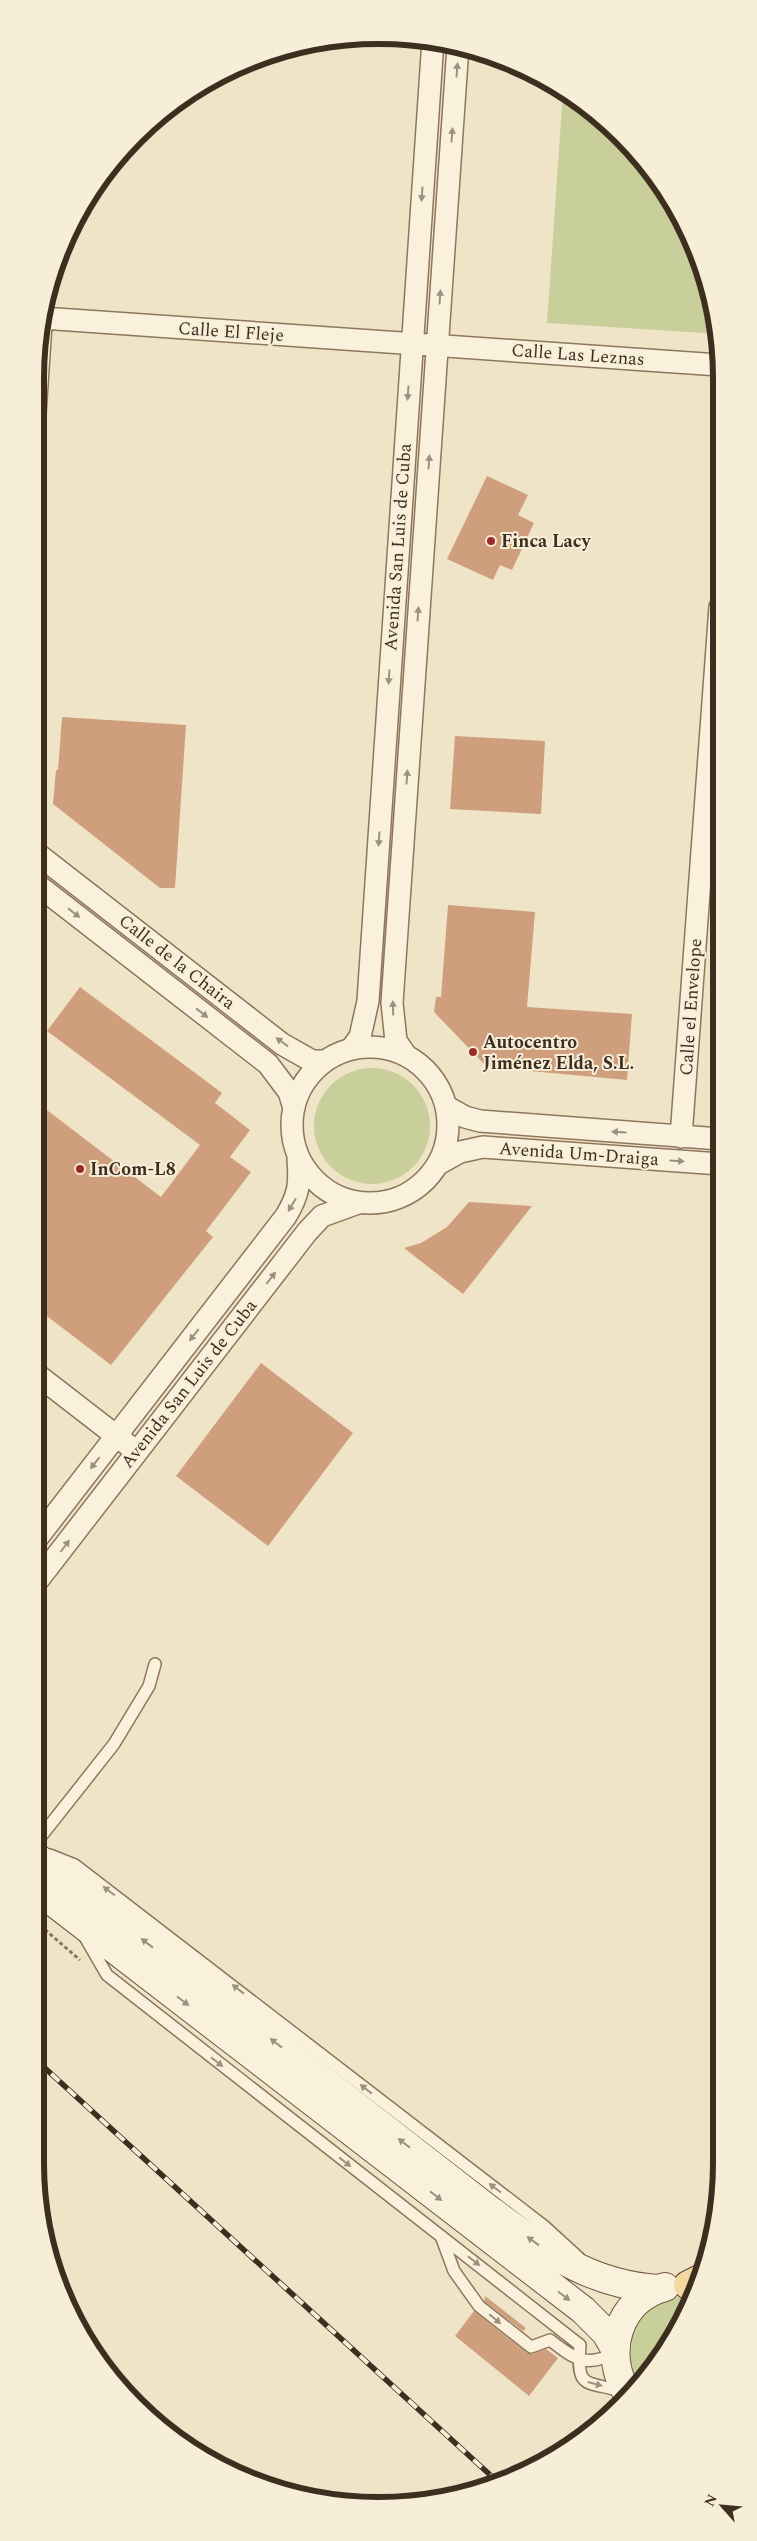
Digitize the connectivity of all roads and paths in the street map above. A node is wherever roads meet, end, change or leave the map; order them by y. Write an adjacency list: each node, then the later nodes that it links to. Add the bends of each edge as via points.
1 (432, 48): 4 (street, Avenida San Luis de Cuba, one-way to 4)
2 (457, 53): 4 (street, Avenida San Luis de Cuba, one-way to 2)
3 (50, 314): 4 (street, Calle El Fleje)
4 (423, 345): 5 (street, Calle Las Leznas); 9 (street, Avenida San Luis de Cuba, one-way to 9, via 368,1002 360,1037); 10 (street, Avenida San Luis de Cuba, one-way to 4, via 396,1042 392,1003)
5 (713, 365)
6 (713, 702): 14 (street, Calle el Envelope)
7 (44, 859): 11 (street, Calle de la Chaira, one-way to 7, via 312,1061 282,1044)
8 (44, 890): 13 (street, Calle de la Chaira, one-way to 13, via 268,1064 289,1092)
9 (351, 1049): 10 (street, via 369,1046); 11 (street)
10 (405, 1054): 12 (street, via 424,1067 434,1079)
11 (325, 1061): 13 (street, via 305,1081)
12 (447, 1107): 14 (street, Avenida Um-Draiga, one-way to 12, via 480,1122); 17 (street, via 448,1135)
13 (294, 1108): 16 (street, via 292,1133)
14 (681, 1137): 15 (street, Avenida Um-Draiga)
15 (713, 1139)
16 (298, 1158): 19 (street, via 313,1180 334,1195); 21 (street, Avenida San Luis de Cuba, one-way to 21, via 300,1181 296,1198 286,1216)
17 (440, 1162): 18 (street, Avenida Um-Draiga, one-way to 18, via 460,1152 483,1147); 19 (street, via 425,1182 405,1196 382,1203)
18 (713, 1163)
19 (358, 1204): 22 (street, Avenida San Luis de Cuba, one-way to 19, via 307,1232 322,1216)
20 (44, 1380): 21 (street)
21 (116, 1436): 22 (street); 23 (street, Avenida San Luis de Cuba, one-way to 23)
22 (137, 1452): 24 (street, Avenida San Luis de Cuba, one-way to 22)
23 (44, 1529)
24 (44, 1572)
25 (155, 1664): 26 (lane, via 144,1694 114,1744)
26 (44, 1833)
27 (44, 1861): 32 (street, one-way to 27, via 638,2288 598,2278 548,2252 491,2211)
28 (44, 1895): 29 (street)
29 (75, 1918): 30 (lane, one-way to 30, via 107,1975); 33 (street, one-way to 33, via 583,2310 606,2333)
30 (441, 2236): 34 (lane, one-way to 34, via 580,2345); 34 (lane, one-way to 34, via 454,2271 479,2306 531,2347 550,2340)
31 (690, 2284): 32 (street)
32 (658, 2289): 33 (street, via 645,2296 624,2318 617,2332)
33 (614, 2350): 34 (lane, via 603,2360); 35 (street, via 618,2374)
34 (578, 2360): 36 (lane, one-way to 36, via 584,2381)
35 (625, 2388)
36 (622, 2392)

